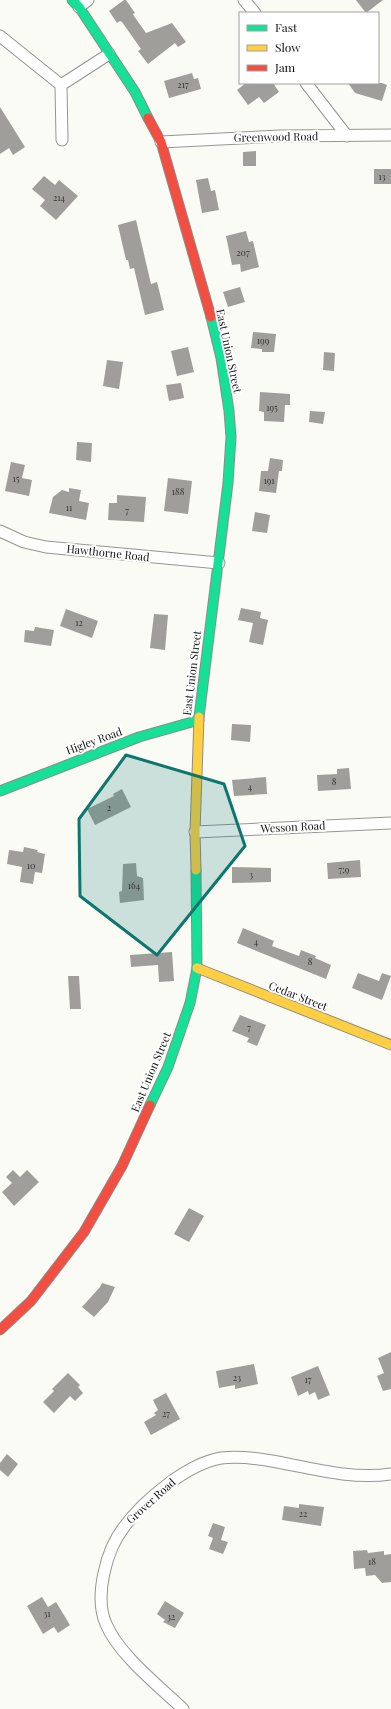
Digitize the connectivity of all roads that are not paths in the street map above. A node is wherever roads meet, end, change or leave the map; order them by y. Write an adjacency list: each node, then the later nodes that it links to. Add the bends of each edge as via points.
1 (88, 0): 3 (street)
2 (244, 0): 4 (street)
3 (75, 4): 6 (street, East Union Street)
4 (253, 12)
5 (0, 36): 8 (street)
6 (109, 54): 8 (street); 12 (street, East Union Street, via 135,92)
7 (307, 84): 10 (street)
8 (62, 85): 11 (street)
9 (391, 135): 10 (street, Greenwood Road)
10 (347, 136): 12 (street, Greenwood Road, via 280,136)
11 (62, 140)
12 (161, 142): 14 (street, East Union Street, via 221,358 229,411 231,437 228,483)
13 (0, 530): 14 (street, Hawthorne Road, via 24,542 46,547)
14 (219, 563): 15 (street, East Union Street)
15 (199, 720): 16 (street, Higley Road, via 139,737); 18 (street, East Union Street)
16 (0, 791)
17 (391, 822): 18 (street, Wesson Road)
18 (195, 832): 19 (street, East Union Street)
19 (196, 968): 20 (street, Cedar Street); 21 (street, East Union Street, via 190,1003 170,1061 122,1166 84,1232 31,1301)
20 (391, 1044)
21 (0, 1330)
22 (391, 1474): 23 (street, Grover Road, via 364,1476 250,1458 220,1458 199,1465 170,1482 123,1527 113,1546 104,1575 101,1596 106,1624 133,1662)
23 (183, 1709)

